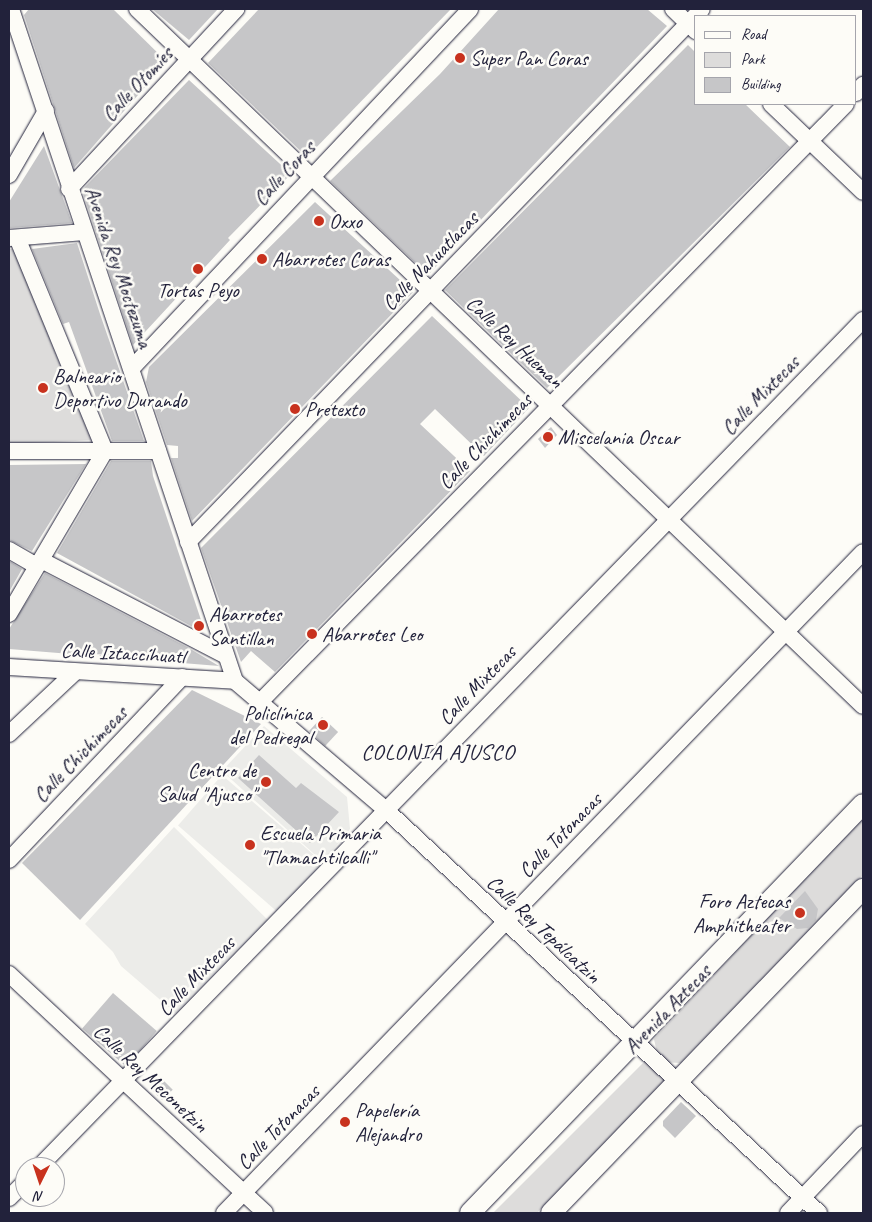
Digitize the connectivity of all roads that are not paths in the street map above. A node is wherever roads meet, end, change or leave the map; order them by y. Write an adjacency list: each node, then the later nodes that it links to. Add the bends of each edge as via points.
1 (11, 9): 10 (street, Avenida Rey Moctezuma)
2 (137, 9): 7 (street, Calle Rey Hueman)
3 (236, 9): 7 (street, Calle Otomíes)
4 (470, 9): 13 (street, Calle Coras)
5 (673, 9): 6 (street)
6 (692, 27): 18 (street, Calle Nahuatlacas)
7 (188, 59): 13 (street, Calle Rey Hueman); 14 (street, Calle Otomíes)
8 (772, 105): 11 (street)
9 (845, 105): 11 (street, Calle Chichimecas)
10 (46, 111): 12 (street); 14 (street, Avenida Rey Moctezuma)
11 (810, 142): 15 (street); 21 (street, Calle Chichimecas)
12 (9, 175)
13 (311, 176): 18 (street, Calle Rey Hueman); 20 (street, Calle Coras)
14 (69, 189): 16 (street, Avenida Rey Moctezuma)
15 (863, 192)
16 (85, 232): 17 (street); 20 (street, Avenida Rey Moctezuma)
17 (13, 238): 22 (street)
18 (431, 292): 21 (street, Calle Rey Hueman); 26 (street, Calle Nahuatlacas)
19 (863, 320): 25 (street, Calle Mixtecas)
20 (132, 368): 23 (street, Avenida Rey Moctezuma)
21 (551, 404): 25 (street, Calle Rey Hueman); 37 (street, Calle Chichimecas)
22 (105, 451): 23 (street); 24 (street); 29 (street)
23 (158, 451): 26 (street, Avenida Rey Moctezuma)
24 (9, 452)
25 (669, 519): 31 (street, Calle Rey Hueman); 41 (street, Calle Mixtecas)
26 (188, 542): 32 (street, Avenida Rey Moctezuma)
27 (9, 550): 29 (street)
28 (863, 552): 31 (street, Calle Totonacas)
29 (39, 563): 30 (street); 32 (street)
30 (9, 614)
31 (785, 632): 38 (street, Calle Rey Hueman); 44 (street, Calle Totonacas)
32 (226, 656): 36 (street, Avenida Rey Moctezuma)
33 (9, 667): 34 (street, Calle Iztaccíhuatl)
34 (74, 673): 35 (street, Calle Iztaccíhuatl); 39 (street)
35 (182, 677): 36 (street, Calle Iztaccíhuatl); 42 (street, Calle Chichimecas)
36 (235, 681): 37 (street, Calle Rey Tepálcatzin)
37 (260, 702): 41 (street, Calle Rey Tepálcatzin)
38 (863, 706)
39 (9, 734)
40 (863, 804): 46 (main road, Avenida Aztecas)
41 (385, 809): 44 (street, Calle Rey Tepálcatzin); 47 (street, Calle Mixtecas)
42 (9, 860)
43 (863, 889): 48 (main road)
44 (506, 922): 46 (street, Calle Rey Tepálcatzin); 51 (street, Calle Totonacas)
45 (9, 974): 47 (street, Calle Rey Meconetzin)
46 (634, 1044): 48 (street, Calle Rey Tepálcatzin); 55 (main road, Avenida Aztecas)
47 (124, 1081): 50 (street, Calle Mixtecas); 51 (street, Calle Rey Meconetzin)
48 (677, 1082): 52 (street, Calle Rey Tepálcatzin); 56 (main road)
49 (863, 1134): 52 (street)
50 (49, 1157)
51 (244, 1193): 53 (street, Calle Totonacas); 54 (street, Calle Rey Meconetzin)
52 (802, 1198): 57 (street); 58 (street, Calle Rey Tepálcatzin)
53 (224, 1213)
54 (265, 1213)
55 (470, 1213)
56 (551, 1213)
57 (788, 1213)
58 (819, 1213)

